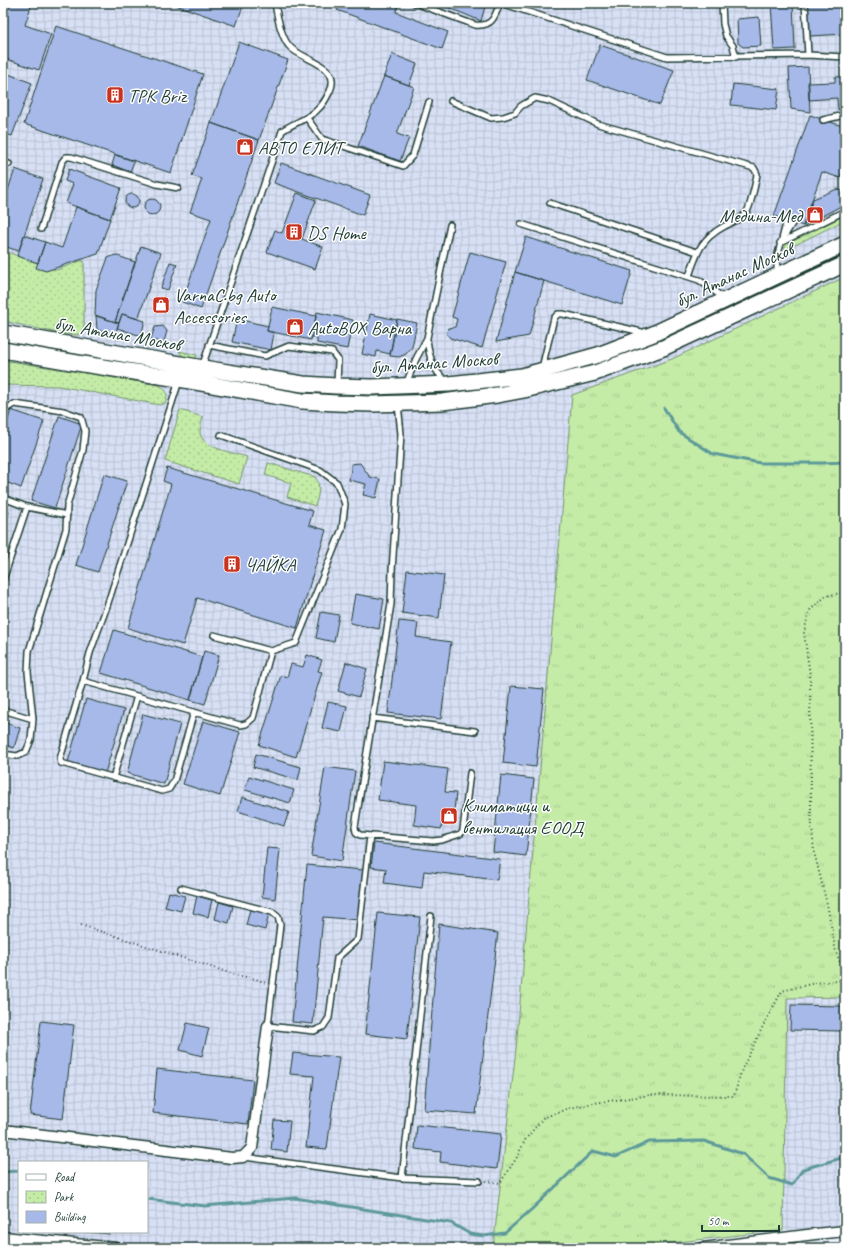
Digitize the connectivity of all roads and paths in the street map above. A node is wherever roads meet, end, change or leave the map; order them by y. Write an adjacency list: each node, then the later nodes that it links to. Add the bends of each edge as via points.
1 (275, 3): 12 (lane, via 283,35 289,46 330,72 333,78 332,87 324,103)
2 (415, 3): 3 (lane, via 481,26 494,18)
3 (500, 3): 7 (lane, via 667,57)
4 (722, 3): 7 (lane, via 726,36 733,46)
5 (806, 3): 6 (lane)
6 (808, 55): 7 (lane); 8 (lane)
7 (736, 57)
8 (845, 57)
9 (451, 100): 27 (lane, via 491,118 515,113 535,98 549,101 598,124 754,168 757,174 747,212 707,238)
10 (429, 102): 12 (lane, via 413,155 403,166 322,139)
11 (845, 117): 13 (lane); 14 (lane)
12 (306, 118): 35 (lane, via 282,131)
13 (823, 120)
14 (829, 122)
15 (3, 162): 16 (lane)
16 (9, 164)
17 (178, 188): 24 (lane, via 66,157 62,162)
18 (550, 203): 27 (lane)
19 (845, 211): 25 (lane)
20 (787, 220): 25 (lane)
21 (793, 222): 25 (lane)
22 (521, 224): 29 (lane)
23 (450, 225): 34 (lane)
24 (41, 229)
25 (780, 243): 30 (lane)
26 (845, 244): 30 (main road, бул. Атанас Москов)
27 (697, 252): 29 (lane)
28 (845, 264): 44 (main road, бул. Атанас Москов, via 663,348 595,373 497,395 442,402)
29 (689, 276): 31 (lane)
30 (777, 276): 31 (main road, бул. Атанас Москов)
31 (727, 300): 33 (main road, бул. Атанас Москов)
32 (3, 333): 37 (main road, бул. Атанас Москов)
33 (653, 334): 39 (main road, бул. Атанас Москов, via 598,355); 39 (lane, via 558,314 554,318)
34 (426, 338): 41 (lane, via 434,366 439,376); 43 (lane)
35 (209, 345): 38 (lane); 42 (lane, via 265,356 289,346 332,352 338,360)
36 (3, 350): 40 (main road, бул. Атанас Москов)
37 (187, 365): 38 (main road, бул. Атанас Москов); 40 (main road, via 194,370 195,375 192,378)
38 (202, 368): 42 (main road, бул. Атанас Москов, via 304,384)
39 (541, 371): 41 (main road, бул. Атанас Москов, via 522,376)
40 (179, 379): 44 (main road, бул. Атанас Москов, via 302,401); 54 (lane)
41 (449, 384): 43 (main road, бул. Атанас Москов)
42 (336, 386): 43 (main road, бул. Атанас Москов)
43 (405, 386)
44 (398, 403): 58 (lane, via 401,434 391,604)
45 (3, 411): 49 (lane, via 14,404 64,411 81,418 85,431 83,450 67,506)
46 (221, 435): 53 (lane, via 320,470 337,483 344,504 342,529 296,643)
47 (3, 498): 48 (lane)
48 (27, 507): 49 (lane); 50 (lane)
49 (67, 515): 59 (lane, via 66,529 29,651 28,672)
50 (3, 580)
51 (845, 592): 68 (path, via 826,596 809,611 804,633 810,675 811,812 814,852 836,952)
52 (214, 635): 53 (lane)
53 (271, 651): 57 (lane, via 253,718 246,724 240,725)
54 (83, 680): 55 (lane); 63 (lane, via 61,763)
55 (138, 696): 57 (lane); 63 (lane)
56 (3, 710): 59 (lane)
57 (194, 712): 63 (lane, via 174,781 169,789 162,791)
58 (372, 718): 60 (lane); 64 (lane, via 356,827 356,832 360,835)
59 (33, 719): 61 (lane, via 31,740 26,752 17,756)
60 (475, 731)
61 (3, 754)
62 (470, 773): 64 (lane, via 462,832 433,841)
63 (112, 778)
64 (370, 836): 71 (lane, via 358,940 337,958 328,1018 323,1028 314,1031)
65 (181, 888): 70 (lane, via 272,912 278,917 280,924)
66 (431, 916): 74 (lane)
67 (81, 925): 70 (path)
68 (845, 974)
69 (845, 980): 75 (path, via 815,983 782,991 742,1069 734,1096 651,1095 569,1108 543,1118 525,1140 500,1183)
70 (273, 986): 71 (lane)
71 (268, 1026): 73 (street, via 252,1148)
72 (3, 1130): 73 (street, via 232,1158)
73 (243, 1157): 74 (lane)
74 (402, 1178): 75 (lane)
75 (479, 1181)
76 (845, 1231): 79 (street)
77 (3, 1237): 78 (street)
78 (116, 1248)
79 (703, 1248)

